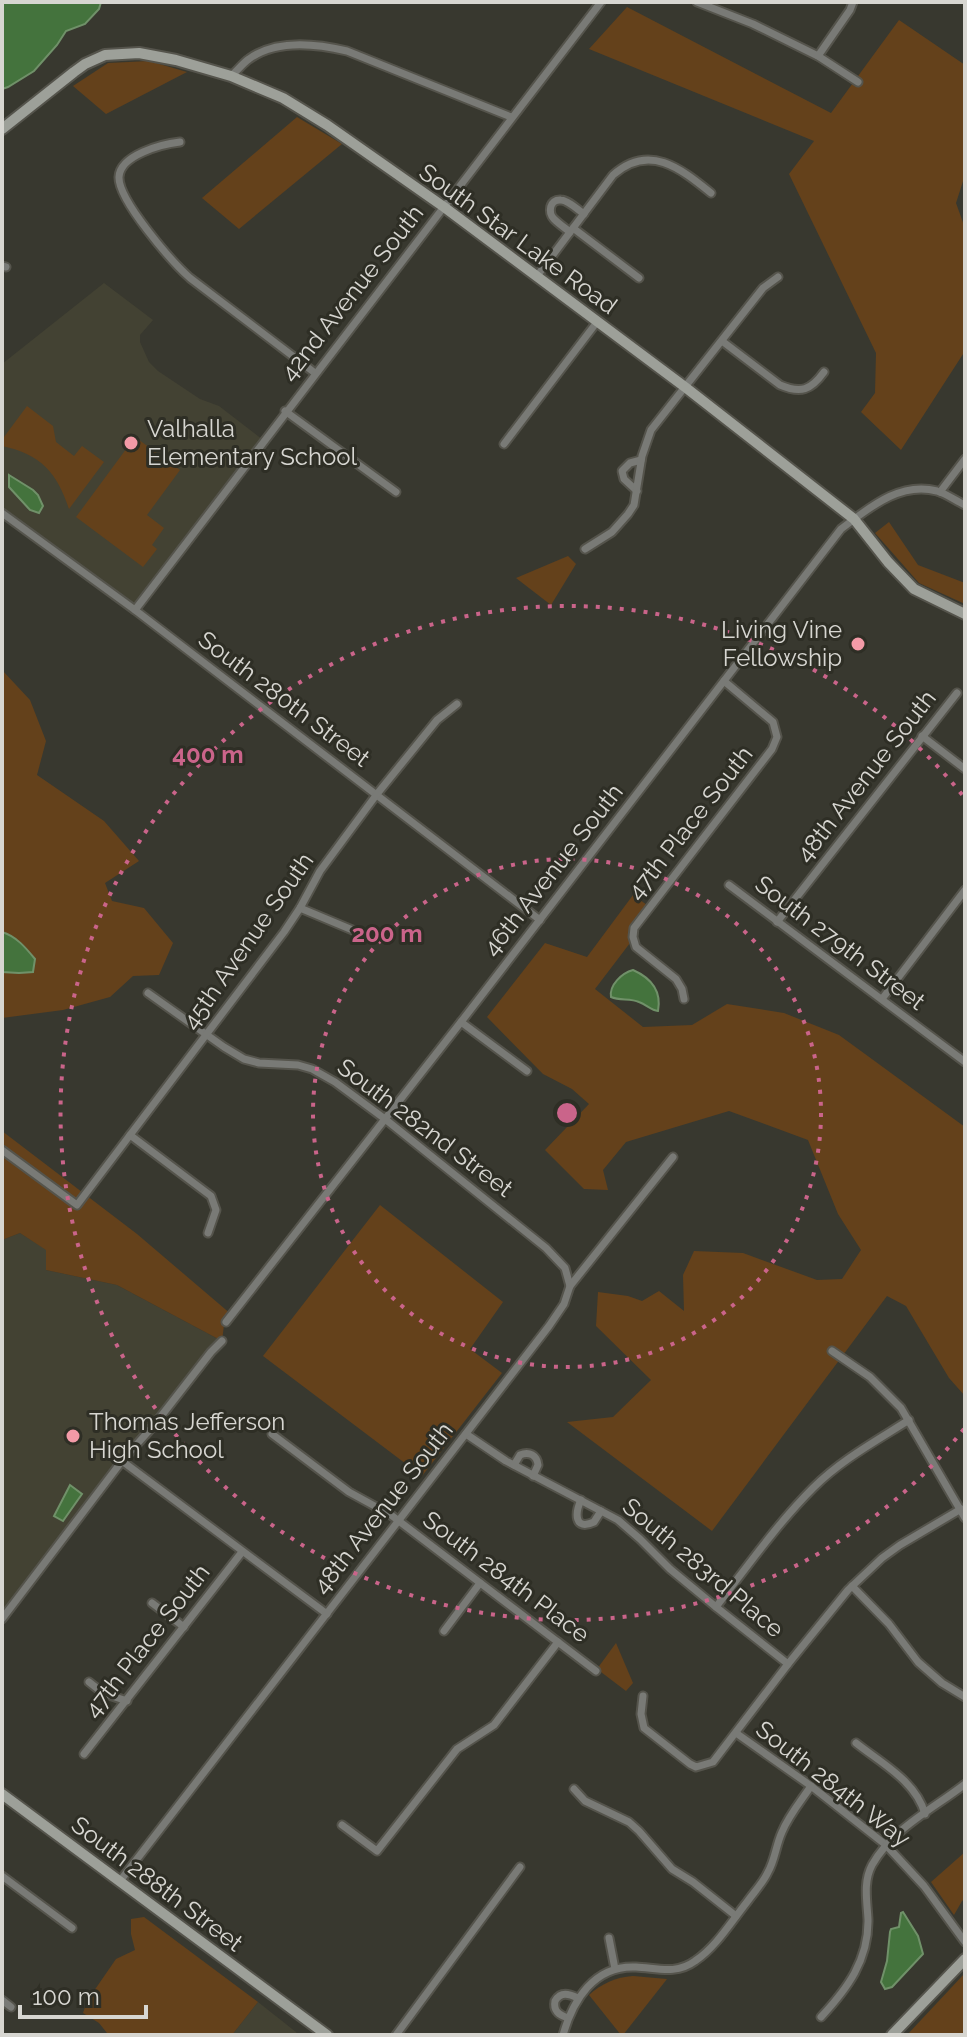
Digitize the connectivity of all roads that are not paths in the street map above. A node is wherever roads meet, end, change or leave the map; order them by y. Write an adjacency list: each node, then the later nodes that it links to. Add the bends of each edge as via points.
1 (601, 2): 9 (street, 42nd Avenue South)
2 (697, 2): 5 (street)
3 (728, 2): 5 (street)
4 (853, 2): 6 (street)
5 (723, 12): 6 (street)
6 (818, 56): 8 (street)
7 (231, 76): 9 (street, via 250,57 265,51 327,46); 10 (street, South Star Lake Road, via 139,53 105,55 85,64); 13 (street, South Star Lake Road, via 318,119)
8 (858, 82)
9 (511, 117): 13 (street, 42nd Avenue South)
10 (2, 129)
11 (180, 142): 22 (street, via 124,164 119,181 129,204 171,261)
12 (711, 193): 14 (street, via 672,165 640,160 613,175)
13 (444, 207): 16 (street, South Star Lake Road); 22 (street, 42nd Avenue South)
14 (584, 214): 15 (street); 15 (street, via 563,200 552,203 552,217)
15 (572, 230): 16 (street); 18 (street)
16 (537, 276): 19 (street, South Star Lake Road)
17 (778, 277): 20 (street, via 763,288)
18 (639, 278)
19 (597, 322): 23 (street, South Star Lake Road); 25 (street)
20 (722, 341): 21 (street, via 791,389 807,388); 23 (street)
21 (824, 372)
22 (315, 373): 24 (street, 42nd Avenue South)
23 (685, 387): 27 (street, via 651,430); 33 (street, South Star Lake Road)
24 (285, 411): 29 (street); 35 (street, 42nd Avenue South)
25 (504, 444)
26 (965, 459): 30 (street)
27 (641, 460): 28 (street); 28 (street, via 622,471)
28 (637, 491): 34 (street, via 621,524)
29 (396, 492)
30 (940, 492): 31 (street); 33 (street, 46th Avenue South, via 901,491)
31 (965, 505)
32 (2, 513): 35 (street, South 280th Street)
33 (854, 519): 36 (street, South Star Lake Road, via 914,589); 37 (street, 46th Avenue South)
34 (585, 549)
35 (135, 610): 42 (street, South 280th Street)
36 (965, 614)
37 (724, 681): 46 (street, 46th Avenue South); 50 (street, 47th Place South, via 773,722 776,742 637,923 636,947 676,979)
38 (957, 693): 40 (street, 48th Avenue South)
39 (457, 704): 42 (street, 45th Avenue South, via 437,720)
40 (922, 736): 41 (street); 47 (street, 48th Avenue South)
41 (965, 769)
42 (377, 794): 45 (street, 45th Avenue South, via 320,871); 46 (street, South 280th Street)
43 (729, 885): 47 (street, South 279th Street)
44 (965, 890): 51 (street)
45 (300, 908): 48 (street); 53 (street, 45th Avenue South)
46 (540, 920): 52 (street, 46th Avenue South)
47 (777, 922): 51 (street, South 279th Street)
48 (362, 934)
49 (148, 993): 53 (street, South 282nd Street)
50 (684, 999)
51 (882, 999): 54 (street, South 279th Street)
52 (461, 1022): 55 (street); 56 (street, 46th Avenue South)
53 (207, 1035): 56 (street, South 282nd Street, via 244,1059 312,1069); 57 (street, 45th Avenue South)
54 (965, 1062)
55 (527, 1071)
56 (385, 1119): 61 (street, South 282nd Street, via 552,1253 565,1268); 62 (street, 46th Avenue South)
57 (130, 1135): 58 (street, 45th Avenue South, via 77,1205); 60 (street, via 211,1196 216,1210)
58 (2, 1150)
59 (673, 1157): 61 (street, 48th Avenue South)
60 (208, 1233)
61 (570, 1286): 67 (street, 48th Avenue South, via 558,1315)
62 (226, 1322)
63 (222, 1341): 68 (street)
64 (832, 1351): 65 (street, via 870,1377)
65 (909, 1420): 72 (street); 80 (street, via 814,1486)
66 (272, 1434): 75 (street, South 284th Place, via 349,1492)
67 (466, 1434): 69 (street, South 283rd Place); 75 (street, 48th Avenue South)
68 (122, 1461): 76 (street); 82 (street)
69 (514, 1465): 70 (street, South 283rd Place); 70 (street, via 520,1455 532,1454 538,1465)
70 (533, 1476): 71 (street, South 283rd Place)
71 (581, 1500): 73 (street, South 283rd Place); 73 (street, via 576,1517 582,1523 594,1522)
72 (961, 1509): 74 (street); 78 (street, via 900,1545)
73 (601, 1511): 80 (street, South 283rd Place)
74 (965, 1518)
75 (399, 1521): 77 (street, South 284th Place); 81 (street, 48th Avenue South)
76 (242, 1552): 81 (street); 83 (street, 47th Place South)
77 (480, 1583): 84 (street); 85 (street, South 284th Place)
78 (852, 1586): 86 (street); 90 (street, via 918,1662)
79 (152, 1603): 83 (street)
80 (716, 1607): 86 (street, South 283rd Place)
81 (327, 1614): 104 (street, 48th Avenue South)
82 (2, 1619)
83 (184, 1627): 91 (street, 47th Place South)
84 (444, 1631)
85 (558, 1642): 87 (street, South 284th Place); 100 (street, via 494,1725 457,1749 377,1851)
86 (788, 1664): 92 (street)
87 (596, 1671)
88 (89, 1682): 91 (street)
89 (643, 1696): 92 (street, via 641,1721 649,1734 696,1767 713,1762)
90 (965, 1697)
91 (127, 1701): 94 (street, 47th Place South)
92 (736, 1733): 96 (street, South 284th Way)
93 (856, 1743): 99 (street, via 907,1783)
94 (84, 1754)
95 (965, 1784): 99 (street)
96 (811, 1786): 101 (street, South 284th Way); 105 (street, via 780,1834 767,1875)
97 (574, 1789): 105 (street, via 585,1801 629,1822 672,1869)
98 (2, 1794): 104 (street, South 288th Street)
99 (925, 1814): 101 (street)
100 (342, 1825)
101 (886, 1845): 108 (street, South 284th Way); 114 (street, via 868,1875 862,1960 849,1985)
102 (520, 1867): 117 (street)
103 (2, 1876): 106 (street)
104 (120, 1881): 116 (street, South 288th Street)
105 (736, 1916): 110 (street, via 708,1950 682,1969)
106 (72, 1928)
107 (609, 1938): 110 (street)
108 (965, 1942)
109 (965, 1959): 119 (street)
110 (615, 1969): 111 (street, via 588,1984)
111 (578, 1998): 115 (street); 115 (street, via 565,1993 557,1997 555,2010)
112 (2, 2000): 113 (street)
113 (11, 2007)
114 (821, 2017)
115 (568, 2018): 118 (street)
116 (324, 2034)
117 (396, 2035)
118 (563, 2035)
119 (892, 2035)

